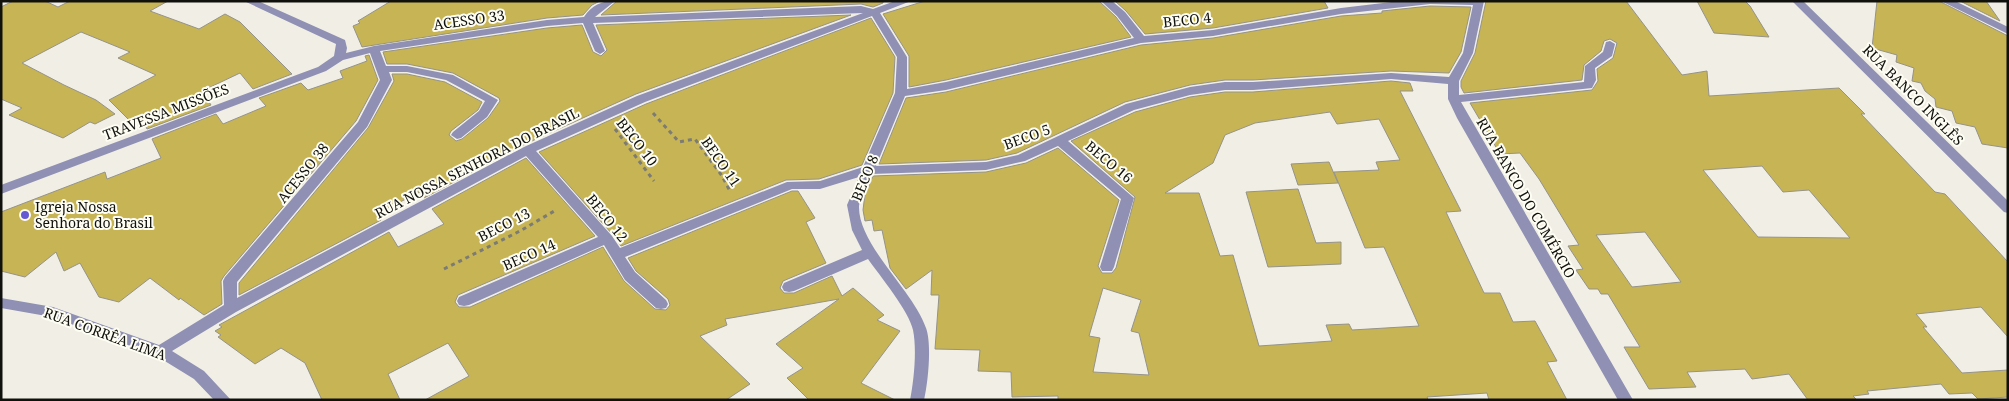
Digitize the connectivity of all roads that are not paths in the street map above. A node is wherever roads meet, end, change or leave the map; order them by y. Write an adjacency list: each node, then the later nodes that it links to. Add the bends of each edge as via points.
1 (249, 1): 17 (street, via 341,42)
2 (610, 1): 11 (street, via 593,11)
3 (703, 1): 10 (street)
4 (1106, 1): 13 (street)
5 (1797, 1): 27 (street, RUA BANCO INGLÊS)
6 (1946, 1): 12 (street)
7 (903, 2): 9 (street, RUA NOSSA SENHORA DO BRASIL)
8 (1479, 2): 13 (street, BECO 4, via 1403,4 1213,33); 19 (street, via 1468,53)
9 (874, 12): 10 (street, ACESSO 33, via 846,8); 20 (street, BECO 8, via 902,57); 24 (street, RUA NOSSA SENHORA DO BRASIL, via 641,100)
10 (704, 15): 11 (street, ACESSO 33)
11 (587, 20): 15 (street, ACESSO 33); 16 (street)
12 (2008, 30)
13 (1141, 40): 20 (street, BECO 4, via 946,86)
14 (1610, 44): 21 (street, via 1608,55 1589,68 1588,85)
15 (374, 49): 17 (street, ACESSO 33); 18 (street)
16 (600, 51)
17 (339, 58): 26 (street, TRAVESSA MISSÕES, via 322,70)
18 (383, 69): 22 (street, via 450,76 492,100 483,114); 36 (street, ACESSO 38, via 386,80 363,124 230,281)
19 (1453, 81): 21 (street, RUA BANCO DO COMÉRCIO); 23 (street, BECO 5, via 1391,76 1190,91 1130,107)
20 (901, 93): 25 (street, BECO 8)
21 (1454, 99): 40 (street, RUA BANCO DO COMÉRCIO)
22 (457, 135)
23 (1060, 141): 25 (street, BECO 5, via 1021,158 986,166); 31 (street, BECO 16, via 1128,198)
24 (528, 150): 28 (street, BECO 12); 36 (street, RUA NOSSA SENHORA DO BRASIL)
25 (868, 170): 29 (street, BECO 8, via 853,205 858,230); 30 (street, BECO 5, via 820,185 791,185)
26 (1, 190)
27 (2008, 210)
28 (607, 239): 30 (street, BECO 12); 33 (street, BECO 14)
29 (870, 252): 32 (street); 39 (street, BECO 8, via 913,313 920,330 921,381)
30 (617, 255): 35 (street, BECO 12, via 630,276)
31 (1107, 267)
32 (789, 287)
33 (464, 301)
34 (1, 303): 37 (street, RUA CORRÊA LIMA, via 53,312)
35 (661, 304)
36 (231, 308): 37 (street, RUA NOSSA SENHORA DO BRASIL)
37 (160, 351): 38 (street, RUA CORRÊA LIMA, via 200,375)
38 (224, 400)
39 (916, 400)
40 (1626, 400)

